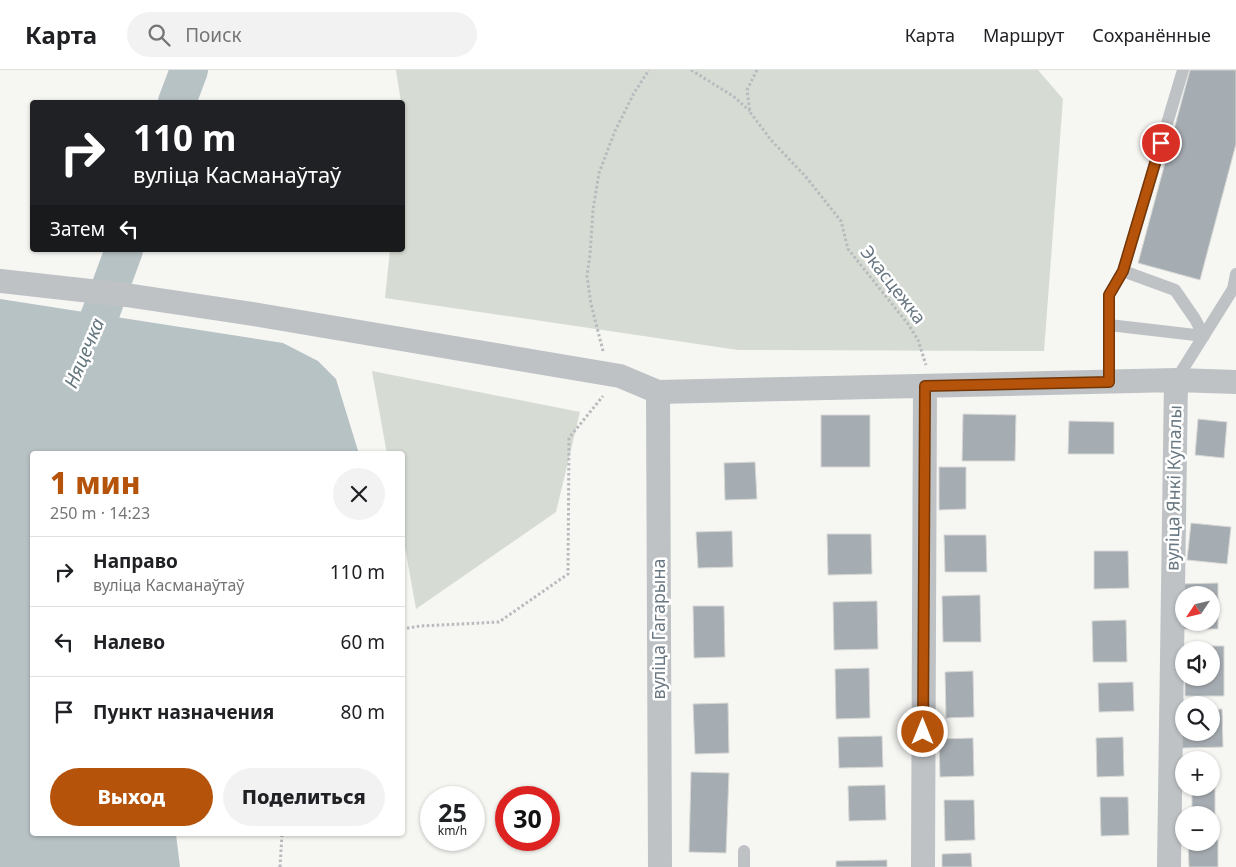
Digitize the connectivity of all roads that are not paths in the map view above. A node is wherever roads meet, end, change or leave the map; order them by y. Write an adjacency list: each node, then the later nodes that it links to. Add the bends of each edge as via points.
1 (1183, 70): 2 (lane)
2 (1123, 271): 5 (lane, via 1109,295); 6 (lane, via 1175,290)
3 (1236, 274): 6 (lane, via 1233,289)
4 (0, 281): 11 (street, via 253,314 611,375)
5 (1109, 325): 6 (lane); 8 (lane)
6 (1204, 336): 7 (lane)
7 (1176, 380): 8 (street); 9 (street); 16 (street, вуліца Янкі Купалы)
8 (1109, 382): 10 (street)
9 (1236, 382)
10 (925, 386): 11 (street); 15 (street)
11 (658, 392): 13 (street, вуліца Гагарына)
12 (744, 851): 14 (lane)
13 (660, 867)
14 (744, 867)
15 (923, 867)
16 (1169, 867)

